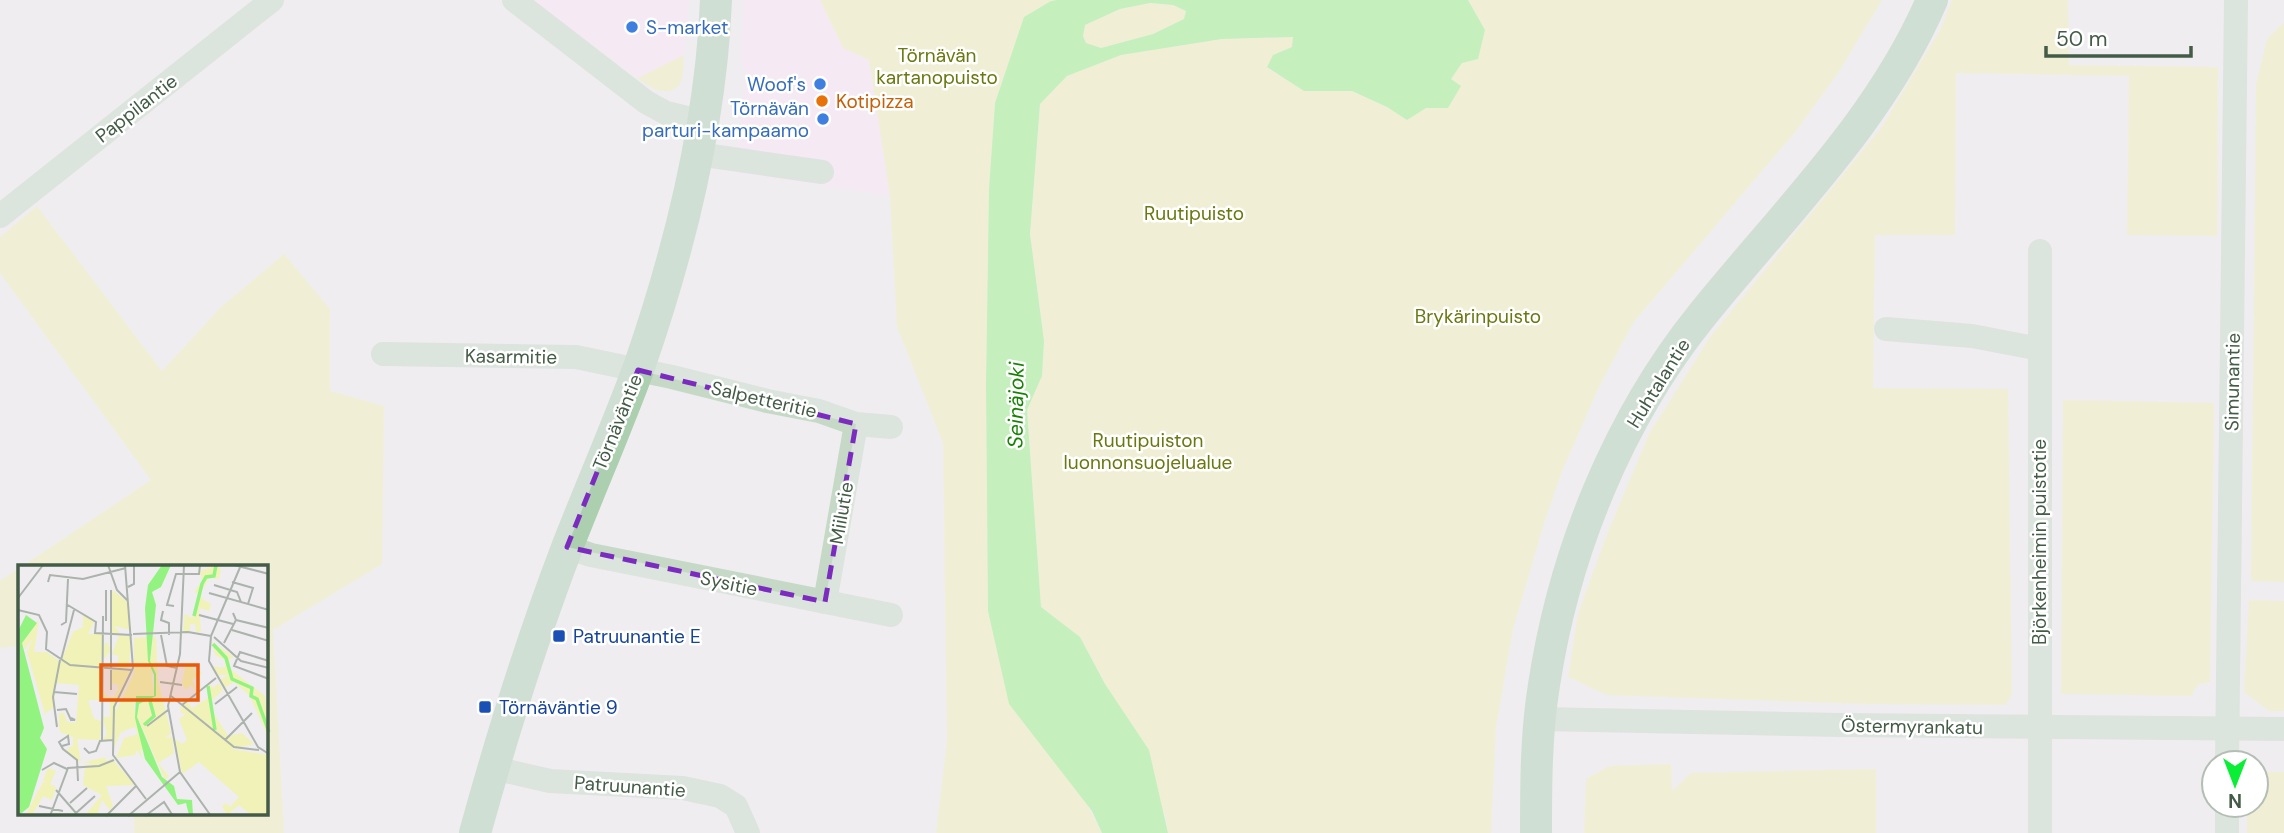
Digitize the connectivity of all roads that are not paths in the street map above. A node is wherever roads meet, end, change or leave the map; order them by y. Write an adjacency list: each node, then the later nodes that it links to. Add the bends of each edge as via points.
1 (272, 0): 9 (street, Pappilantie)
2 (514, 0): 6 (street, via 646,102 666,113)
3 (716, 0): 6 (main road, Törnäväntie)
4 (1932, 0): 20 (main road, Huhtalantie, via 1896,69 1861,122 1702,316 1631,423 1579,543 1557,621)
5 (2236, 0): 22 (street, Simunantie)
6 (704, 122): 7 (main road, Törnäväntie)
7 (698, 154): 8 (street); 14 (main road, Törnäväntie, via 676,249)
8 (822, 173)
9 (0, 216)
10 (2040, 251): 12 (street, Björkenheimin puistotie)
11 (1886, 330): 12 (street, via 1972,336)
12 (2040, 349): 21 (street, Björkenheimin puistotie)
13 (383, 354): 14 (street, Kasarmitie, via 576,358)
14 (638, 370): 15 (street, Salpetteritie, via 819,411); 17 (main road, Törnäväntie)
15 (856, 424): 16 (street, Salpetteritie); 18 (street, Miilutie)
16 (891, 426)
17 (567, 547): 18 (street, Sysitie); 25 (main road, Törnäväntie, via 515,691)
18 (825, 602): 19 (street, Sysitie)
19 (891, 615)
20 (1540, 719): 21 (street, Östermyrankatu); 28 (main road, Huhtalantie)
21 (2040, 728): 22 (street, Östermyrankatu); 29 (street, Björkenheimin puistotie)
22 (2227, 728): 23 (street, Östermyrankatu); 24 (street, Simunantie)
23 (2284, 729)
24 (2227, 749)
25 (493, 768): 26 (main road, Törnäväntie); 27 (street, Patruunantie, via 550,780 683,788 720,796 736,806)
26 (475, 833)
27 (748, 833)
28 (1536, 833)
29 (2040, 833)

